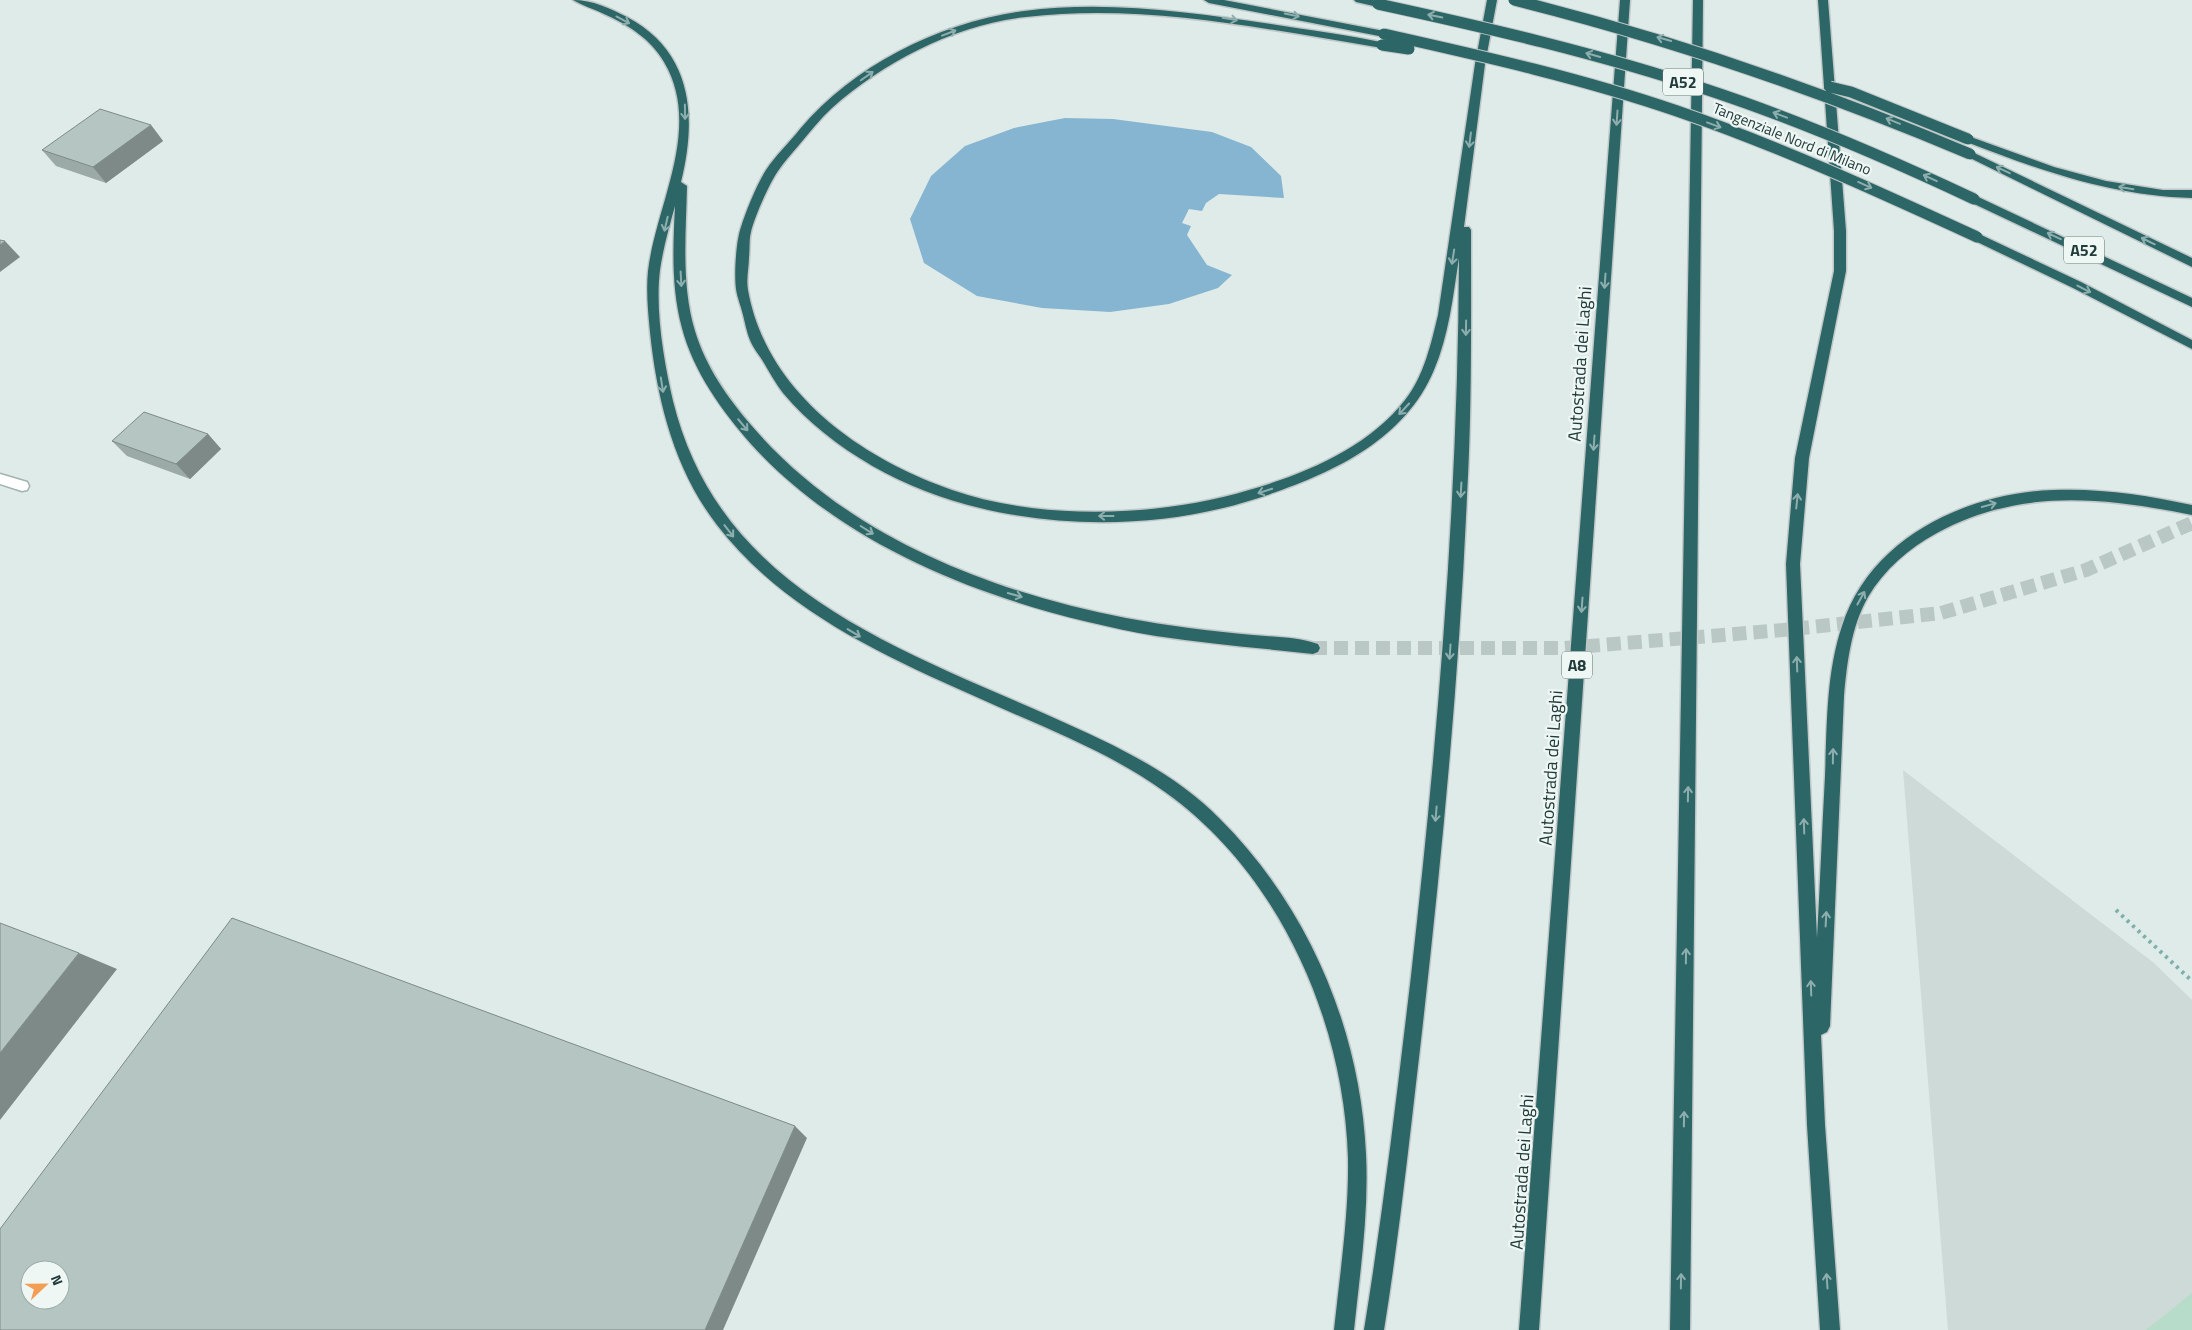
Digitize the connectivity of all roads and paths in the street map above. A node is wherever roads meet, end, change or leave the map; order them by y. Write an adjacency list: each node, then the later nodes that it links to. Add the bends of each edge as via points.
1 (578, 0): 11 (highway, one-way to 11, via 636,26 667,55 678,77 685,104)
2 (1209, 0): 9 (highway, Tangenziale Nord di Milano / A52, one-way to 9, bridge)
3 (1359, 0): 15 (highway, Tangenziale Nord di Milano / A52, one-way to 3, bridge, via 1859,146 1754,106 1666,76 1489,27)
4 (1492, 0): 12 (highway, one-way to 12, via 1475,92)
5 (1514, 0): 10 (highway, one-way to 5, bridge)
6 (1625, 0): 26 (highway, Autostrada dei Laghi / A8, one-way to 26)
7 (1698, 0): 27 (highway, one-way to 7)
8 (1823, 0): 23 (highway, one-way to 8, via 1793,564 1802,458 1840,270)
9 (1517, 64): 12 (highway, one-way to 9, bridge, via 1436,347 1411,402 1390,424 1340,460 1272,488 1208,506 1127,516 1042,513 950,494 908,478 876,462 809,415 780,382 760,350 746,317 741,289 745,232 766,179 806,127 832,102 880,66 957,30 1018,14 1048,10 1141,8 1214,16); 16 (highway, Tangenziale Nord di Milano / A52, one-way to 16, bridge, via 1675,110 1761,142 1977,237)
10 (1743, 64): 13 (highway, one-way to 10, bridge, via 2156,193 2078,178 1968,139 1851,92); 14 (highway, one-way to 10, bridge, via 1970,154 1842,100)
11 (681, 160): 20 (highway, one-way to 20, via 681,293 695,348 726,404 748,431 790,474 826,503 912,556 1012,594 1138,626); 24 (highway, one-way to 24, via 654,272 658,356 670,419 680,448 710,506 732,536 791,592 862,638 1068,731 1156,777 1196,807 1230,839 1305,945 1341,1040 1351,1090 1356,1158)
12 (1464, 192): 25 (highway, one-way to 25, via 1464,435 1448,683 1425,938)
13 (2192, 194)
14 (2192, 263)
15 (2192, 303)
16 (2192, 344)
17 (0, 479): 18 (lane)
18 (22, 486)
19 (2192, 510): 23 (highway, one-way to 19, via 1833,730 1837,682 1846,637 1858,603 1874,577 1900,549 1970,510 2014,498 2060,494 2110,495)
20 (1313, 648)
21 (2116, 910): 22 (path)
22 (2192, 981)
23 (1816, 1124): 28 (highway, one-way to 23)
24 (1344, 1330)
25 (1374, 1330)
26 (1529, 1330)
27 (1680, 1330)
28 (1830, 1330)

